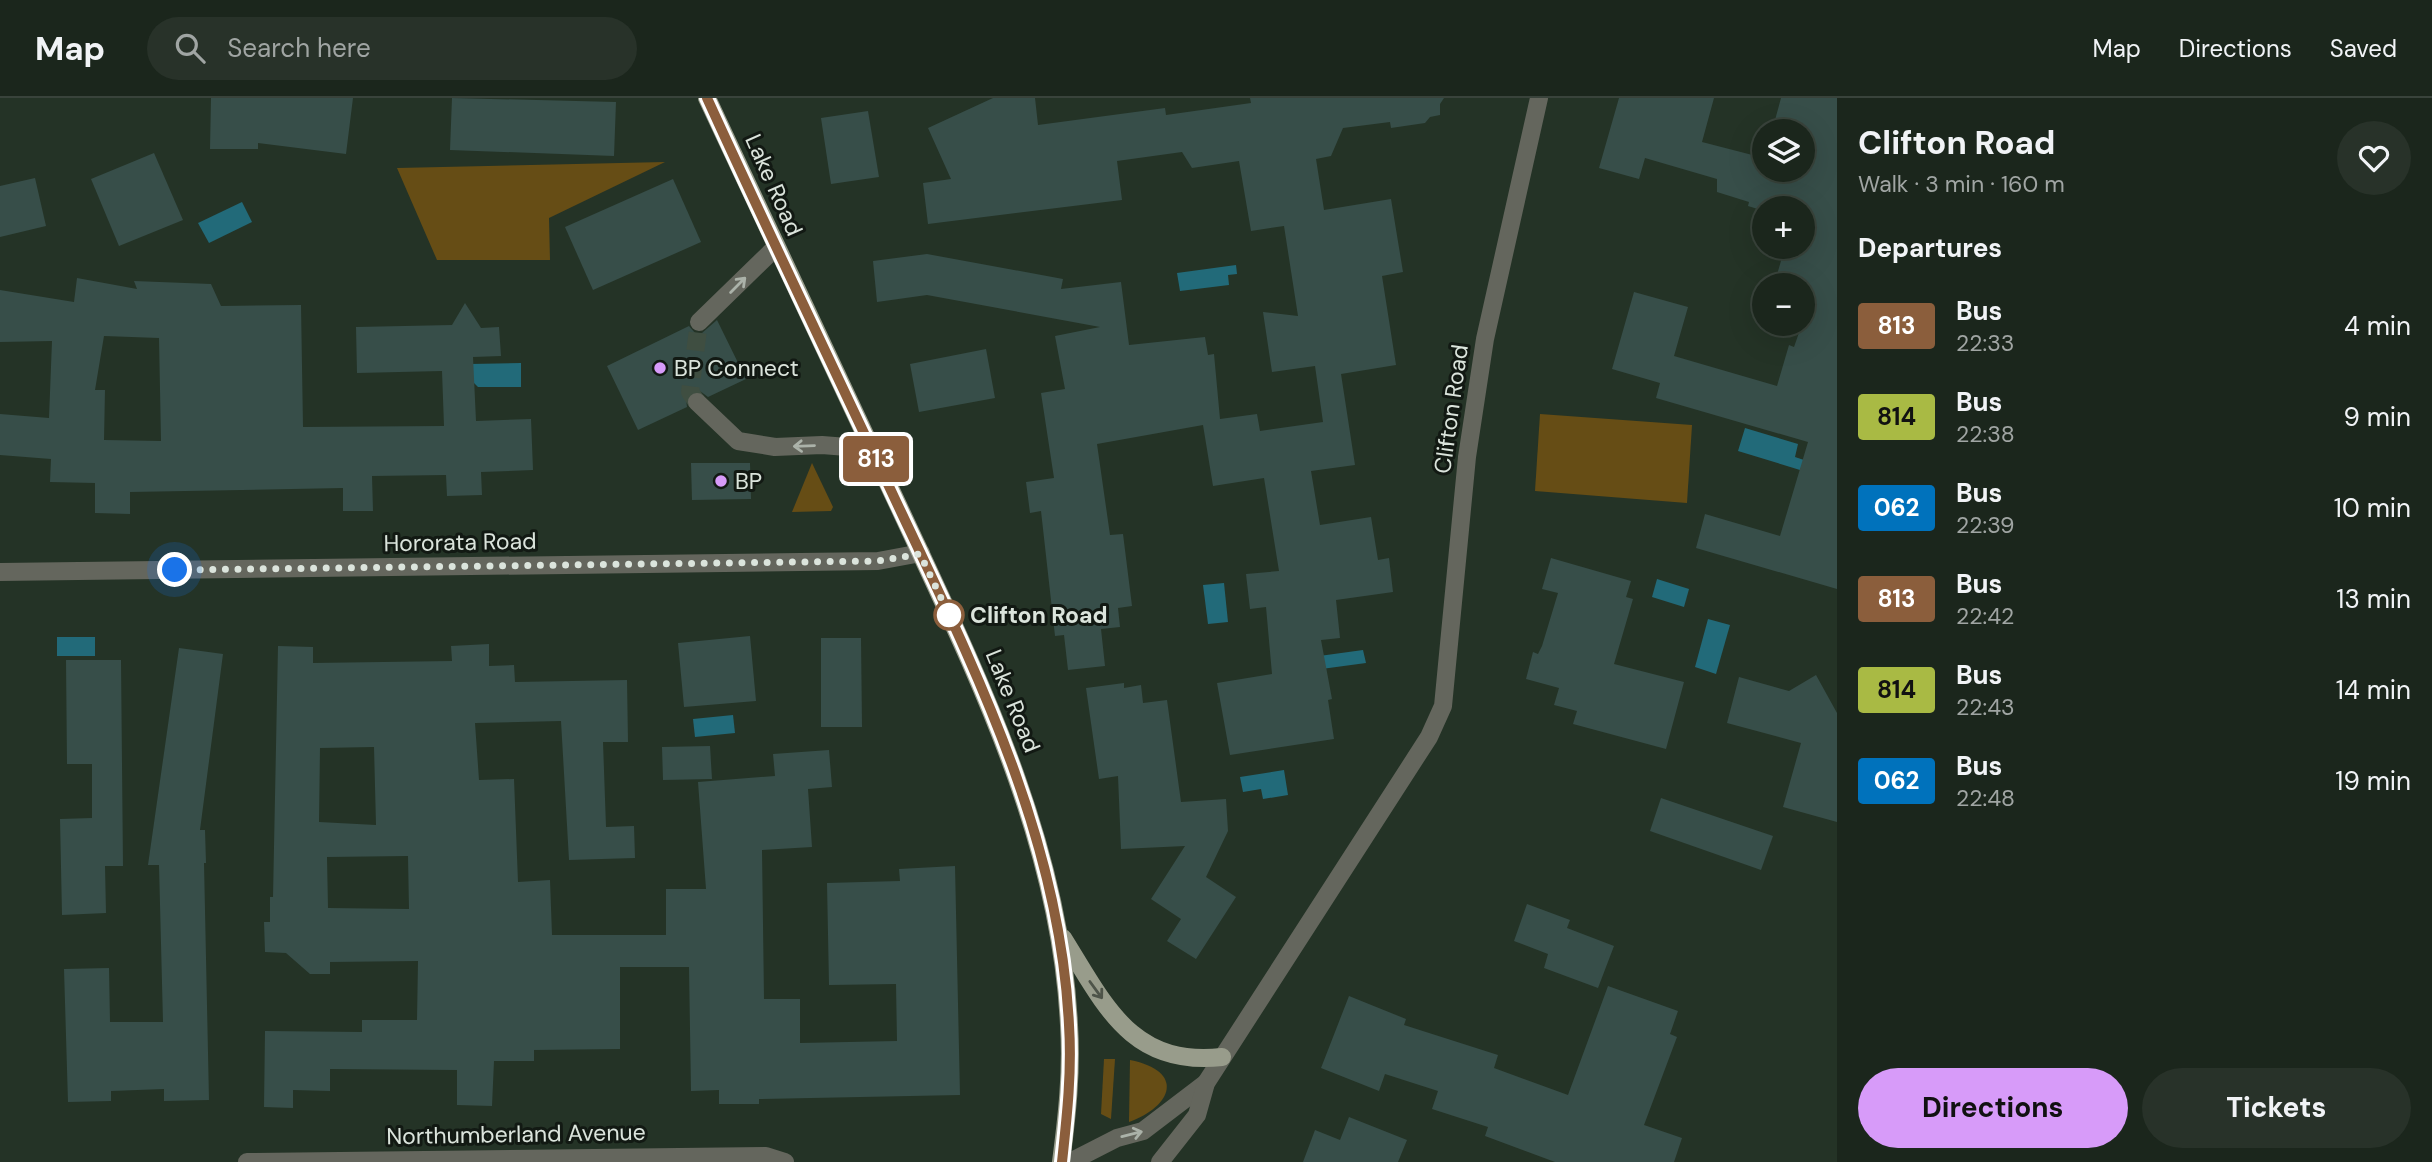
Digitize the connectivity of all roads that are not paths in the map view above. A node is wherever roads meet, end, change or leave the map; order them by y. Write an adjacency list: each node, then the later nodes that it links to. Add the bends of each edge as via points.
1 (707, 98): 3 (main road, Lake Road)
2 (1539, 98): 10 (street, Clifton Road, via 1485,339 1467,457 1443,706 1429,737)
3 (775, 248): 4 (street, one-way to 3); 6 (main road, Lake Road)
4 (699, 322)
5 (697, 402): 6 (street, one-way to 5, via 775,447 738,441)
6 (872, 449): 7 (main road, Lake Road)
7 (920, 554): 8 (street, Hororata Road, via 878,561); 9 (main road, Lake Road, via 1002,734 1046,871)
8 (0, 572)
9 (1059, 932): 10 (main road, one-way to 10, via 1109,1007 1136,1038 1177,1058); 18 (main road, Lake Road, via 1070,1091)
10 (1222, 1058): 11 (street, Clifton Road)
11 (1206, 1083): 15 (street, Clifton Road, via 1197,1115); 19 (street, Clifton Road, one-way to 11, via 1117,1138 1143,1131)
12 (682, 1159): 13 (street, Northumberland Avenue); 17 (street, Northumberland Avenue, via 766,1156)
13 (559, 1160): 14 (street, Northumberland Avenue)
14 (348, 1161): 16 (street, Northumberland Avenue)
15 (1163, 1161)
16 (247, 1162)
17 (785, 1162)
18 (1062, 1162)
19 (1070, 1162)

